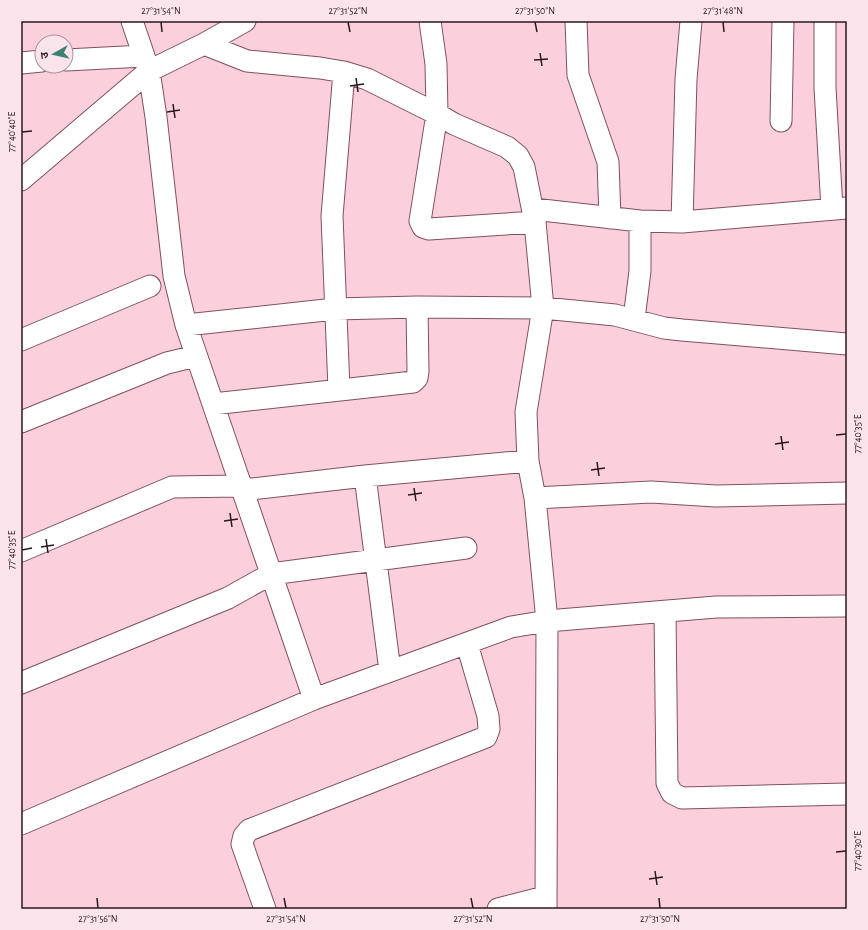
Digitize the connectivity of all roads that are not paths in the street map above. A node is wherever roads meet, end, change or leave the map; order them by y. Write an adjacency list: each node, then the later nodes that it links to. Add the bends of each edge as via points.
1 (132, 21): 12 (street)
2 (245, 21): 8 (street)
3 (430, 21): 14 (street, via 436,64)
4 (576, 21): 19 (street, via 578,75 608,162)
5 (691, 21): 21 (street)
6 (783, 21): 15 (street)
7 (825, 21): 17 (street, via 825,88)
8 (204, 44): 12 (street); 13 (street, via 246,60)
9 (74, 60): 12 (street)
10 (34, 62): 11 (street)
11 (21, 63)
12 (146, 63): 16 (street); 27 (street, via 156,116 174,276)
13 (344, 72): 14 (street, via 367,79); 25 (street, via 332,216)
14 (437, 114): 18 (street, via 507,147 518,156 524,167); 18 (street, via 420,222 423,227 429,229)
15 (781, 121)
16 (21, 180)
17 (839, 209): 21 (street)
18 (534, 215): 19 (street); 24 (street)
19 (610, 218): 20 (street)
20 (640, 221): 21 (street); 26 (street, via 640,271)
21 (682, 222)
22 (150, 286): 28 (street)
23 (417, 307): 24 (street); 25 (street); 31 (street, via 417,378 413,382)
24 (543, 308): 26 (street); 34 (street, via 526,412)
25 (335, 309): 27 (street); 31 (street)
26 (634, 319): 29 (street, via 664,328)
27 (186, 325): 30 (street)
28 (21, 340)
29 (847, 344)
30 (196, 356): 32 (street); 33 (street, via 167,363)
31 (339, 390): 32 (street)
32 (213, 404): 36 (street)
33 (21, 422)
34 (528, 461): 35 (street); 38 (street)
35 (365, 476): 36 (street); 41 (street)
36 (243, 490): 40 (street, via 239,486 172,487); 42 (street)
37 (847, 493): 38 (street, via 716,496 651,492)
38 (535, 498): 45 (street)
39 (466, 548): 41 (street)
40 (21, 551)
41 (376, 559): 42 (street); 47 (street)
42 (271, 574): 48 (street, via 228,598); 49 (street)
43 (847, 606): 44 (street, via 716,607)
44 (665, 612): 45 (street); 50 (street, via 667,783 672,793 682,798)
45 (547, 621): 46 (street, via 511,627); 52 (street)
46 (467, 644): 47 (street); 53 (street, via 488,716 489,729 486,737 249,830 242,844)
47 (390, 672): 49 (street)
48 (21, 683)
49 (314, 699): 51 (street)
50 (847, 794)
51 (21, 824)
52 (546, 903): 54 (street)
53 (265, 909)
54 (498, 909)

